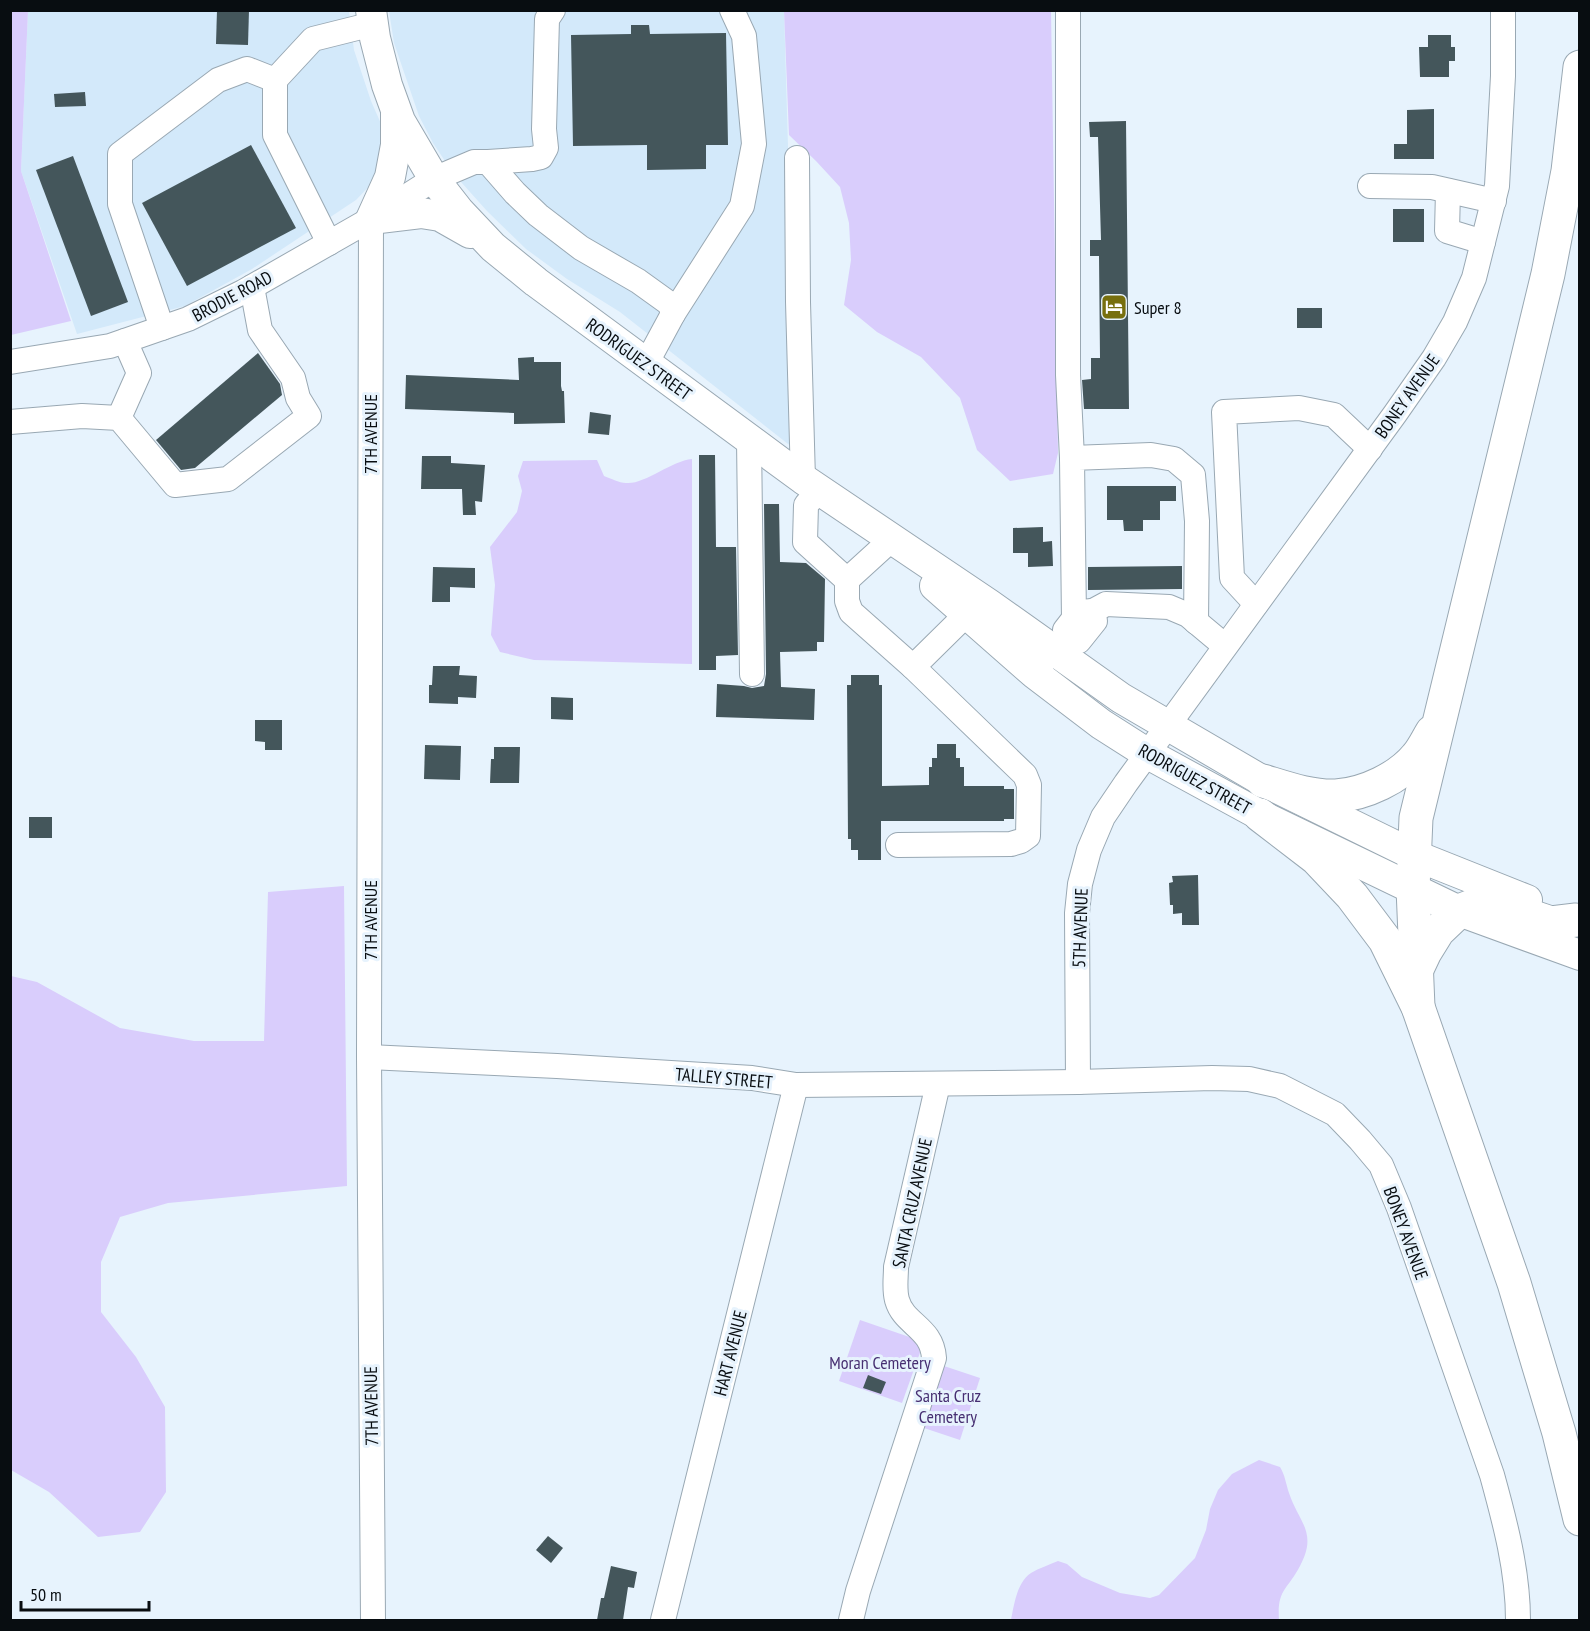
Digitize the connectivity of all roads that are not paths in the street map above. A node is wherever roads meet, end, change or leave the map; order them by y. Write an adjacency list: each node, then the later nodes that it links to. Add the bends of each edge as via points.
1 (553, 10): 10 (street, BRODIE ROAD, via 547,19 546,148 541,157)
2 (732, 10): 20 (street, via 744,36 754,144 742,206)
3 (1068, 10): 29 (street, via 1068,375)
4 (1503, 10): 14 (street, BONEY AVENUE, via 1501,129)
5 (372, 17): 7 (street, via 314,39); 8 (main road, RODRIGUEZ STREET)
6 (1580, 67): 41 (highway, via 1568,171 1548,274)
7 (275, 80): 17 (street, via 275,135); 21 (street, via 247,69 218,80 120,154 120,204)
8 (396, 109): 11 (main road, RODRIGUEZ STREET); 15 (main road, via 394,160)
9 (797, 158): 30 (street, via 798,302)
10 (488, 162): 11 (street, BRODIE ROAD, via 474,162); 20 (street, via 538,215 580,248 670,304)
11 (434, 179): 15 (street, BRODIE ROAD); 18 (main road, RODRIGUEZ STREET)
12 (1370, 186): 13 (street)
13 (1448, 191): 14 (street); 16 (street, via 1447,231)
14 (1494, 201): 16 (street, BONEY AVENUE)
15 (371, 219): 17 (street, BRODIE ROAD); 18 (main road, via 421,213 440,216); 54 (street, 7TH AVENUE)
16 (1483, 242): 28 (street, BONEY AVENUE, via 1474,278 1455,322)
17 (329, 243): 19 (street, BRODIE ROAD)
18 (493, 247): 24 (main road, RODRIGUEZ STREET)
19 (252, 287): 21 (street, BRODIE ROAD); 25 (street, via 260,330 293,378 298,398 309,416 228,479 176,485)
20 (673, 314): 24 (street)
21 (162, 328): 22 (street, BRODIE ROAD)
22 (125, 341): 23 (street, BRODIE ROAD); 25 (street, via 139,373)
23 (10, 362)
24 (646, 364): 27 (main road, RODRIGUEZ STREET)
25 (119, 418): 26 (street, via 82,416)
26 (10, 422)
27 (749, 440): 30 (main road, RODRIGUEZ STREET); 40 (street)
28 (1370, 449): 33 (street, BONEY AVENUE); 33 (street, via 1334,415 1299,408 1224,412 1232,578)
29 (1072, 458): 35 (street, via 1151,455 1174,459 1193,475 1197,521); 36 (street)
30 (811, 484): 31 (main road, RODRIGUEZ STREET); 32 (street, via 805,542)
31 (890, 541): 32 (street); 34 (main road, RODRIGUEZ STREET)
32 (847, 580): 38 (street, via 851,612)
33 (1256, 604): 37 (street, BONEY AVENUE)
34 (975, 608): 36 (main road, RODRIGUEZ STREET); 38 (street); 39 (main road, RODRIGUEZ STREET)
35 (1196, 622): 36 (street, via 1169,607 1106,604); 37 (street)
36 (1072, 630): 39 (street); 42 (main road, RODRIGUEZ STREET, via 1121,698)
37 (1225, 646): 42 (street, BONEY AVENUE)
38 (913, 667): 46 (street, via 1025,775 1029,785 1028,836 1011,844)
39 (1034, 673): 43 (main road, RODRIGUEZ STREET)
40 (752, 674)
41 (1443, 712): 44 (highway, via 1418,755 1385,781 1336,796 1300,792); 47 (highway, via 1416,818)
42 (1167, 725): 43 (street, 5TH AVENUE); 44 (main road, RODRIGUEZ STREET)
43 (1148, 754): 45 (main road, RODRIGUEZ STREET); 55 (street, 5TH AVENUE, via 1103,817 1080,884)
44 (1263, 781): 47 (main road, RODRIGUEZ STREET)
45 (1260, 815): 48 (main road, RODRIGUEZ STREET); 53 (highway, via 1316,858 1352,896 1385,940)
46 (898, 845)
47 (1414, 855): 48 (highway); 50 (main road, RODRIGUEZ STREET)
48 (1413, 888): 49 (main road, RODRIGUEZ STREET); 52 (highway)
49 (1459, 911): 50 (highway, via 1485,901 1551,923); 51 (main road, RODRIGUEZ STREET); 52 (highway, via 1438,931)
50 (1578, 920)
51 (1580, 955)
52 (1417, 969): 53 (highway)
53 (1418, 1007): 58 (highway, via 1514,1283)
54 (369, 1057): 57 (street, TALLEY STREET, via 752,1078); 59 (street, 7TH AVENUE)
55 (1078, 1082): 56 (street, TALLEY STREET); 62 (street, BONEY AVENUE, via 1212,1078 1249,1079 1280,1086 1335,1114 1381,1165 1492,1475 1512,1558)
56 (938, 1084): 57 (street, TALLEY STREET); 61 (street, SANTA CRUZ AVENUE, via 895,1285 897,1301 905,1315 929,1337 934,1358)
57 (796, 1085): 60 (street, HART AVENUE)
58 (1580, 1519)
59 (373, 1620)
60 (663, 1620)
61 (851, 1620)
62 (1518, 1620)

